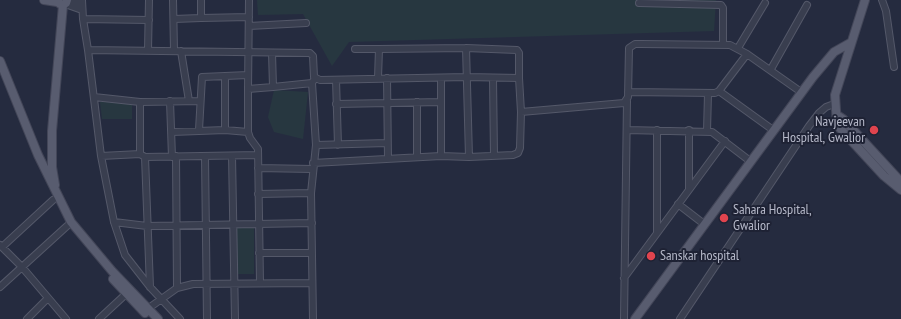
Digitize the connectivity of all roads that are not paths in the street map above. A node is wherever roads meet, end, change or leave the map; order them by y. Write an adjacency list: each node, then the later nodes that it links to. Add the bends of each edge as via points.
1 (44, 0): 8 (main road)
2 (149, 0): 18 (street)
3 (174, 0): 17 (street)
4 (201, 0): 15 (street)
5 (249, 0): 14 (street)
6 (864, 0): 21 (main road)
7 (882, 0): 36 (street)
8 (63, 2): 13 (street); 103 (main road, via 52,131)
9 (660, 2): 10 (street); 22 (street, via 721,5)
10 (639, 3)
11 (765, 4): 24 (street)
12 (807, 4): 37 (street)
13 (82, 5): 16 (street)
14 (249, 17): 15 (street); 20 (street)
15 (201, 18): 17 (street)
16 (83, 19): 18 (street); 27 (street)
17 (174, 19): 29 (street)
18 (149, 20): 28 (street)
19 (306, 23): 20 (street)
20 (249, 26): 31 (street)
21 (850, 43): 34 (main road); 38 (main road)
22 (723, 44): 24 (street); 53 (street, via 633,45 628,52)
23 (466, 48): 26 (street); 42 (street); 47 (street, via 517,50)
24 (738, 48): 33 (street)
25 (355, 49): 26 (street)
26 (379, 49): 43 (street)
27 (88, 50): 28 (street); 56 (street)
28 (148, 50): 29 (street)
29 (174, 50): 30 (street)
30 (181, 51): 31 (street); 58 (street)
31 (249, 51): 32 (street); 39 (street)
32 (272, 53): 49 (street, via 312,54); 50 (street)
33 (747, 54): 37 (street); 52 (street)
34 (830, 57): 38 (main road, via 840,60); 54 (main road)
35 (0, 61): 103 (main road)
36 (894, 67)
37 (771, 69): 54 (street)
38 (843, 70): 66 (main road)
39 (248, 75): 41 (street); 51 (street)
40 (0, 76): 103 (main road, via 33,158)
41 (224, 76): 59 (street, via 202,77); 70 (street)
42 (466, 77): 45 (street); 46 (street); 91 (street)
43 (378, 78): 44 (street); 48 (street)
44 (387, 78): 45 (street); 64 (street)
45 (441, 78): 63 (street)
46 (493, 78): 47 (street); 89 (street)
47 (519, 78): 67 (street)
48 (336, 80): 49 (street); 65 (street)
49 (314, 81): 50 (street); 80 (street)
50 (273, 87): 51 (street)
51 (248, 89): 77 (street)
52 (719, 91): 55 (street); 74 (street)
53 (628, 92): 55 (street); 60 (street)
54 (801, 92): 74 (main road)
55 (708, 94): 75 (street)
56 (94, 97): 61 (street); 84 (street)
57 (170, 101): 58 (street); 61 (street); 76 (street)
58 (189, 101): 59 (street)
59 (200, 101): 69 (street)
60 (627, 101): 67 (street, via 622,104); 71 (street)
61 (140, 102): 82 (street)
62 (417, 102): 63 (street); 64 (street); 90 (street)
63 (441, 102): 88 (street)
64 (387, 103): 65 (street); 79 (street)
65 (336, 104): 81 (street)
66 (834, 104): 68 (main road); 142 (street, via 819,113 809,126)
67 (521, 112): 89 (street, via 518,153)
68 (837, 115): 96 (main road, via 837,125); 97 (main road)
69 (199, 130): 70 (street); 76 (street)
70 (225, 130): 77 (street)
71 (627, 130): 72 (street); 119 (street)
72 (657, 130): 73 (street); 114 (street)
73 (689, 130): 75 (street); 98 (street)
74 (774, 130): 93 (main road)
75 (707, 131): 78 (street)
76 (172, 132): 85 (street)
77 (248, 132): 83 (street, via 256,144)
78 (725, 141): 93 (street); 98 (street)
79 (387, 143): 81 (street); 92 (street)
80 (316, 145): 81 (street); 94 (street)
81 (338, 145)
82 (142, 155): 84 (street); 85 (street); 113 (street)
83 (258, 155): 87 (street); 95 (street)
84 (101, 156): 105 (street)
85 (174, 156): 86 (street); 110 (street)
86 (205, 156): 87 (street); 111 (street)
87 (232, 156): 106 (street)
88 (441, 156): 90 (street); 91 (street)
89 (494, 156): 91 (street)
90 (417, 157): 92 (street)
91 (469, 157)
92 (388, 159): 94 (street)
93 (750, 161): 109 (main road)
94 (313, 166): 95 (street); 100 (street)
95 (258, 168): 101 (street)
96 (884, 176): 99 (main road); 102 (main road)
97 (901, 182)
98 (689, 189): 104 (street)
99 (901, 190)
100 (311, 193): 101 (street); 108 (street)
101 (258, 194): 107 (street)
102 (901, 194)
103 (54, 197): 112 (main road); 115 (street); 130 (main road, via 71,222)
104 (678, 204): 109 (street); 114 (street)
105 (114, 222): 113 (street); 125 (street, via 127,258)
106 (232, 223): 107 (street); 111 (street); 121 (street)
107 (259, 223): 108 (street); 117 (street)
108 (312, 223): 116 (street)
109 (704, 224): 141 (main road)
110 (176, 225): 111 (street); 113 (street); 126 (street)
111 (206, 225): 120 (street)
112 (67, 226): 118 (street); 127 (main road)
113 (148, 226): 125 (street)
114 (657, 232): 119 (street)
115 (1, 246): 118 (street)
116 (312, 253): 117 (street); 123 (street)
117 (259, 254): 122 (street)
118 (22, 268): 124 (street); 128 (street)
119 (624, 278): 140 (street)
120 (208, 283): 121 (street); 126 (street); 137 (street)
121 (234, 283): 122 (street); 138 (street)
122 (260, 283): 123 (street)
123 (312, 283): 139 (street)
124 (0, 287)
125 (150, 287): 129 (street)
126 (177, 288): 129 (street)
127 (126, 294): 130 (main road); 133 (street)
128 (48, 298): 131 (street); 132 (street)
129 (162, 300): 130 (street); 136 (street)
130 (146, 310): 134 (main road); 135 (main road)
131 (27, 319)
132 (66, 319)
133 (99, 319)
134 (151, 319)
135 (158, 319)
136 (180, 319)
137 (207, 319)
138 (235, 319)
139 (313, 319)
140 (624, 319)
141 (635, 319)
142 (680, 319)

